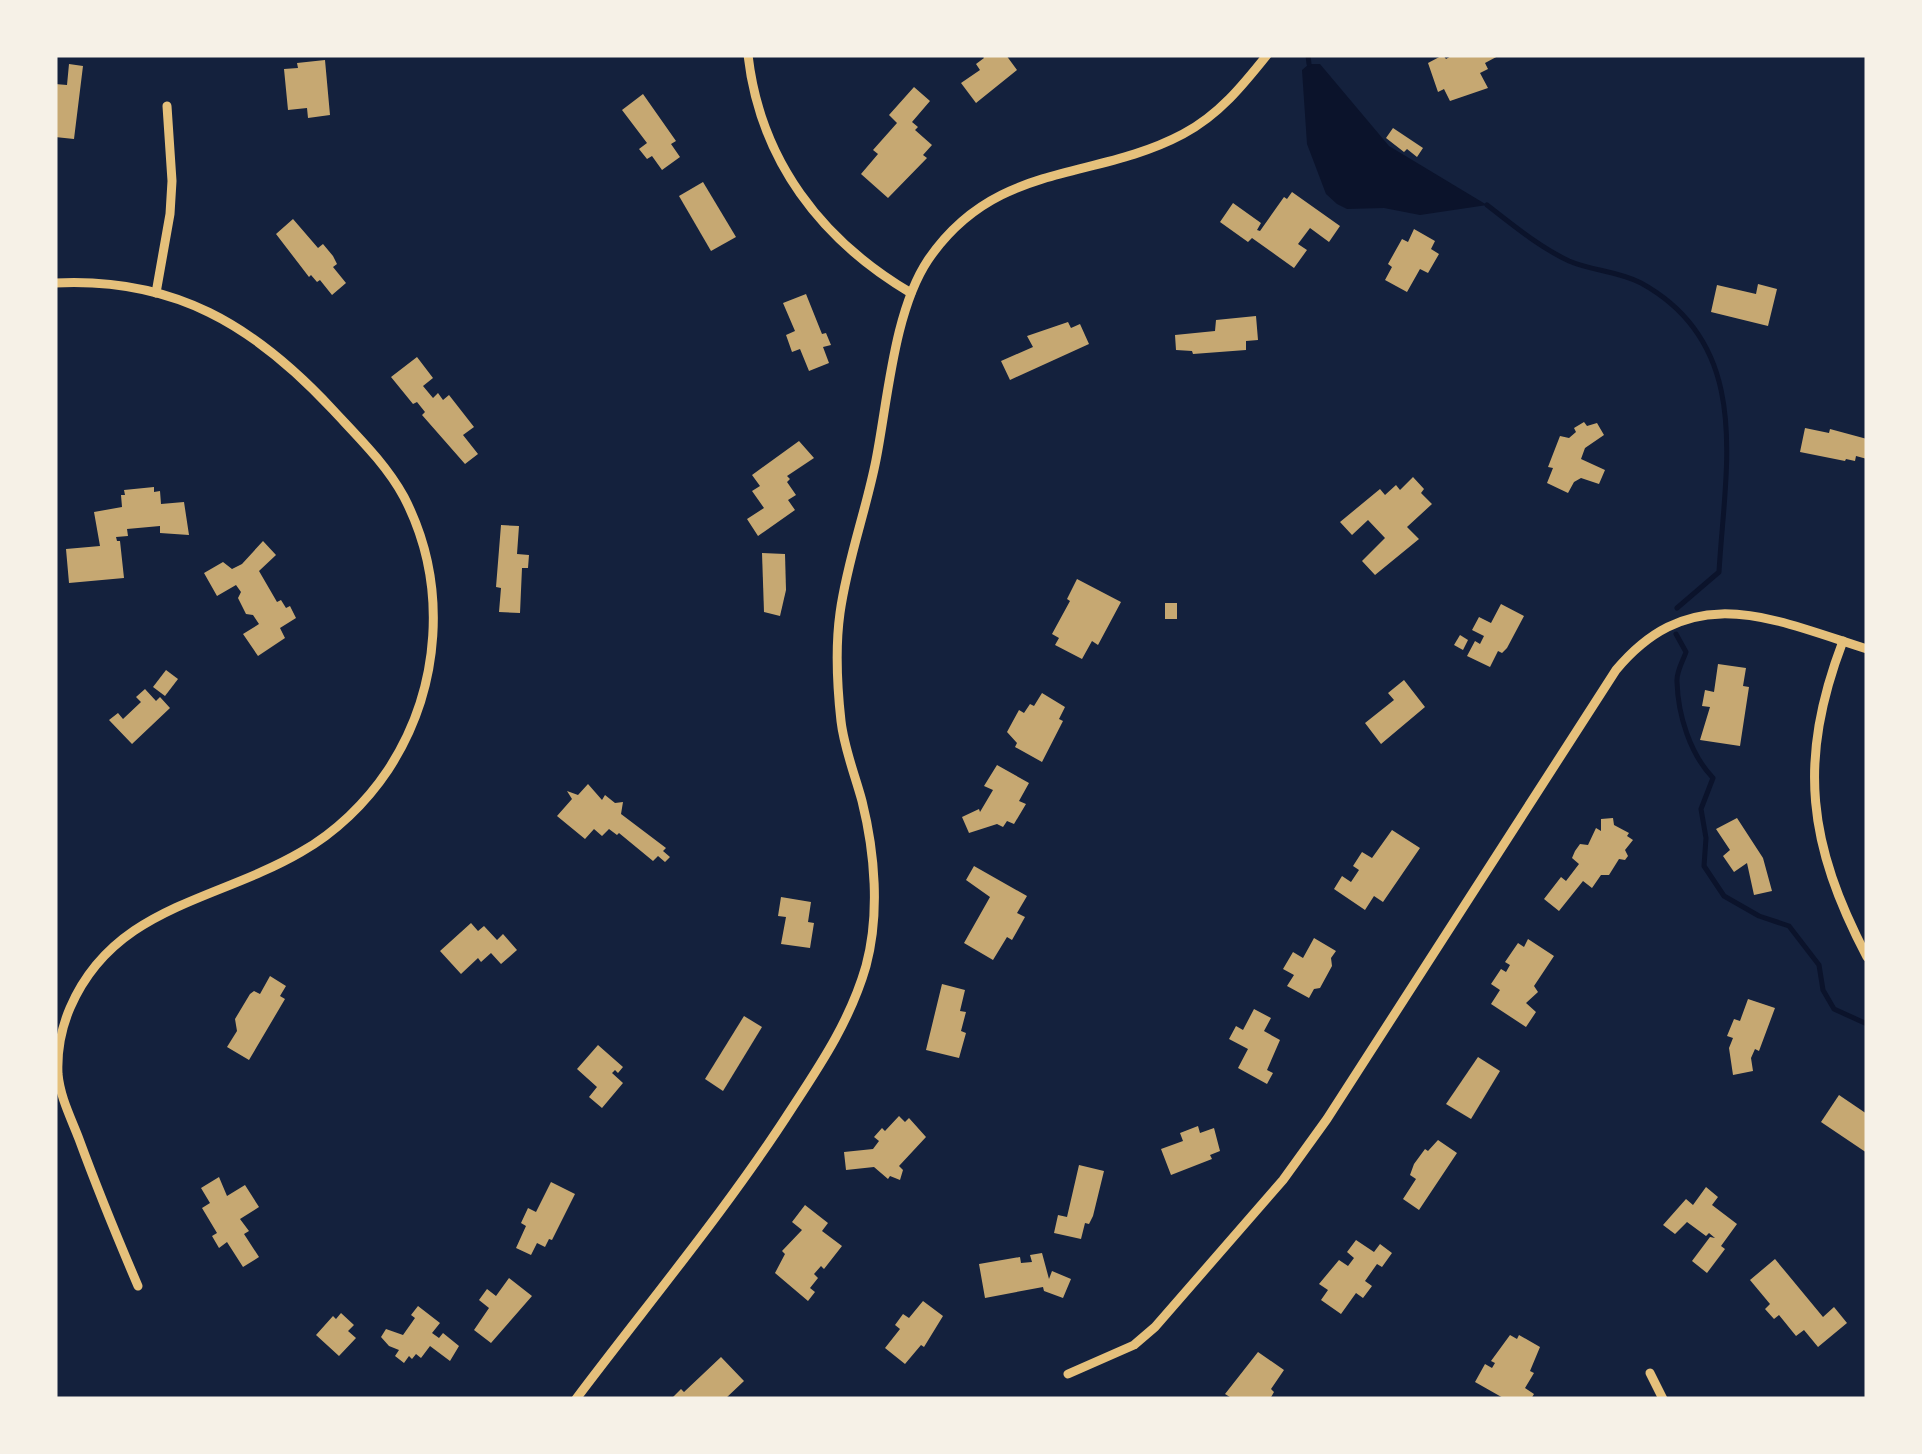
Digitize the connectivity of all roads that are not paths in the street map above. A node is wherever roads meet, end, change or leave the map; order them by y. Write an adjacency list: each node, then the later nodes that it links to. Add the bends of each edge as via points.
1 (748, 55): 6 (street, via 766,134 801,197 853,254)
2 (1267, 55): 6 (street, via 1233,97 1182,135 1046,175 975,212 928,260)
3 (167, 106): 5 (street, via 172,181)
4 (55, 284): 5 (street)
5 (156, 293): 10 (street, via 214,314 264,344 376,457 422,540 433,629 416,716 365,800 298,854 129,932 94,965 69,1010 58,1053 61,1093)
6 (911, 293): 13 (street, via 846,580 836,664 841,727 874,860 866,964 845,1024 776,1134)
7 (1844, 641): 8 (street); 9 (street, via 1818,724 1815,812 1835,892); 12 (street, via 1760,615 1718,612 1675,622 1632,652 1284,1180 1134,1345)
8 (1867, 648)
9 (1867, 957)
10 (138, 1286)
11 (1650, 1373): 14 (street)
12 (1068, 1374)
13 (576, 1399)
14 (1663, 1399)

